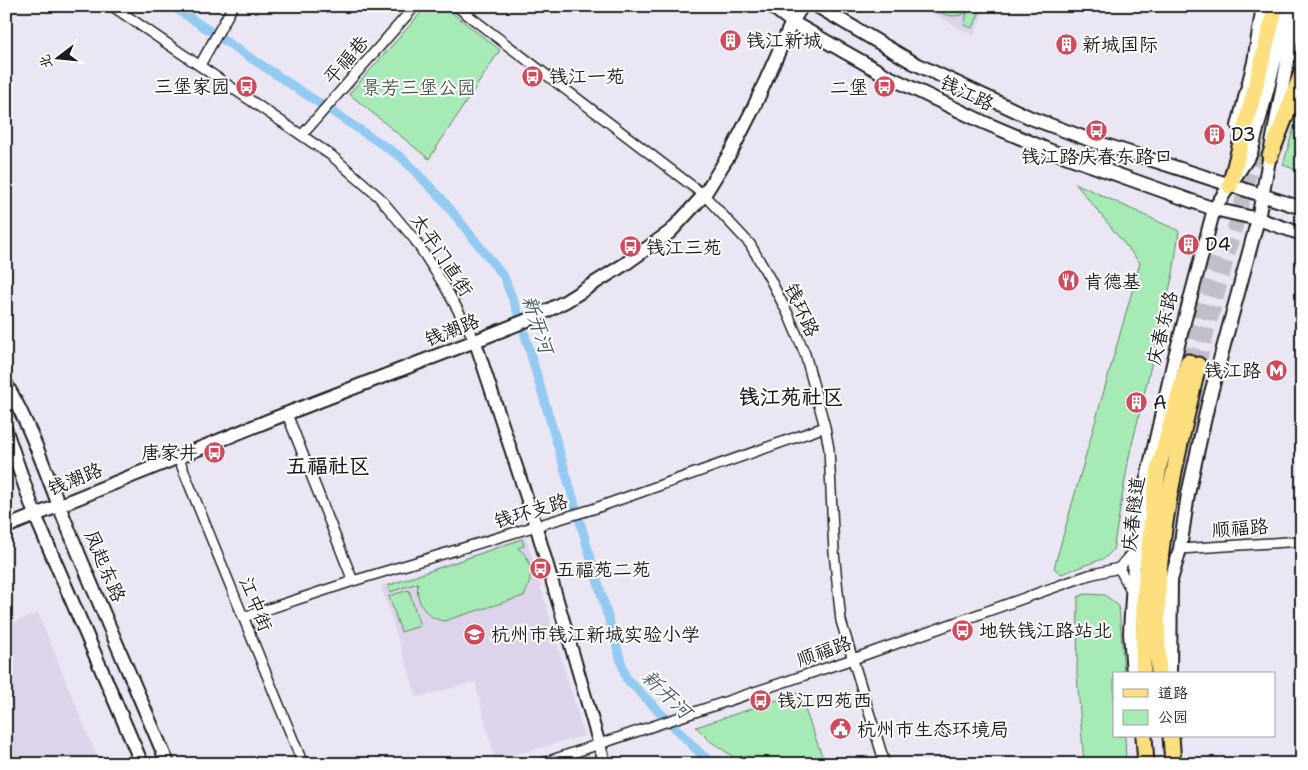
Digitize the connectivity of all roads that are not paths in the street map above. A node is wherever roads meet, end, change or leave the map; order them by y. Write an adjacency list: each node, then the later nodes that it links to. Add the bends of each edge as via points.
1 (112, 6): 14 (street, 太平门直街)
2 (233, 6): 14 (street)
3 (415, 6): 16 (street, 平福巷)
4 (456, 6): 19 (street, 钱环路)
5 (771, 6): 13 (main road, 钱江路)
6 (793, 6): 13 (main road, 钱潮路)
7 (802, 6): 13 (main road, 钱潮路)
8 (817, 6): 18 (main road, 钱江路, via 914,63 1031,118)
9 (1264, 6): 18 (main road, via 1254,62 1231,151)
10 (1276, 6): 18 (main road)
11 (1289, 6): 18 (main road, 庆春东路, via 1251,153)
12 (1300, 6): 17 (main road)
13 (792, 22): 19 (main road, 钱潮路, via 753,109); 22 (main road, 钱江路, via 889,77 983,122 1051,151)
14 (200, 65): 16 (street, 太平门直街)
15 (1302, 73): 17 (main road)
16 (302, 135): 25 (street, 太平门直街, via 379,197 444,284)
17 (1270, 156): 20 (main road)
18 (1230, 186): 20 (main road, 钱江路); 22 (main road, 庆春东路)
19 (704, 195): 25 (main road, 钱潮路, via 670,232 626,264 566,301); 28 (street, 钱环路, via 750,244 770,279 805,354)
20 (1262, 195): 21 (main road, 钱江路); 23 (main road)
21 (1302, 208)
22 (1214, 209): 23 (main road, 钱江路); 36 (main road, 庆春东路, via 1145,487)
23 (1258, 219): 24 (main road, 钱江路); 37 (main road, via 1204,422)
24 (1302, 234)
25 (475, 341): 27 (main road, 钱潮路); 33 (street, 太平门直街)
26 (6, 384): 31 (main road, 凤起东路, via 18,403)
27 (287, 414): 30 (main road, 钱潮路); 39 (street)
28 (825, 427): 33 (street, 钱环支路); 42 (street, 钱环路, via 837,591 841,621)
29 (6, 431): 32 (main road)
30 (178, 457): 31 (main road, 钱潮路); 41 (street, 江中街)
31 (59, 506): 32 (main road, 钱潮路); 50 (main road, 凤起东路)
32 (35, 515): 34 (main road, 钱潮路); 49 (main road)
33 (536, 526): 39 (street, 钱环支路); 48 (street, 太平门直街)
34 (6, 527)
35 (1302, 541): 37 (street, 顺福路)
36 (1137, 548): 38 (street); 40 (main road, 庆春东路)
37 (1180, 549): 46 (main road, via 1172,580)
38 (1119, 568): 40 (street); 42 (street, 顺福路)
39 (353, 581): 41 (street, 钱环支路)
40 (1132, 592): 43 (main road, 庆春东路)
41 (244, 617): 51 (street, 江中街)
42 (853, 659): 48 (street, 顺福路); 54 (street, 钱环路)
43 (1133, 672)
44 (1143, 672): 45 (main road, 庆春隧道, via 1144,600 1159,466 1193,363 1161,552 1156,617)
45 (1159, 672)
46 (1170, 672)
47 (1171, 738): 55 (main road)
48 (599, 744): 52 (street, 顺福路); 53 (street, 太平门直街)
49 (142, 764)
50 (168, 764)
51 (303, 764)
52 (540, 764)
53 (604, 764)
54 (885, 764)
55 (1174, 764)

